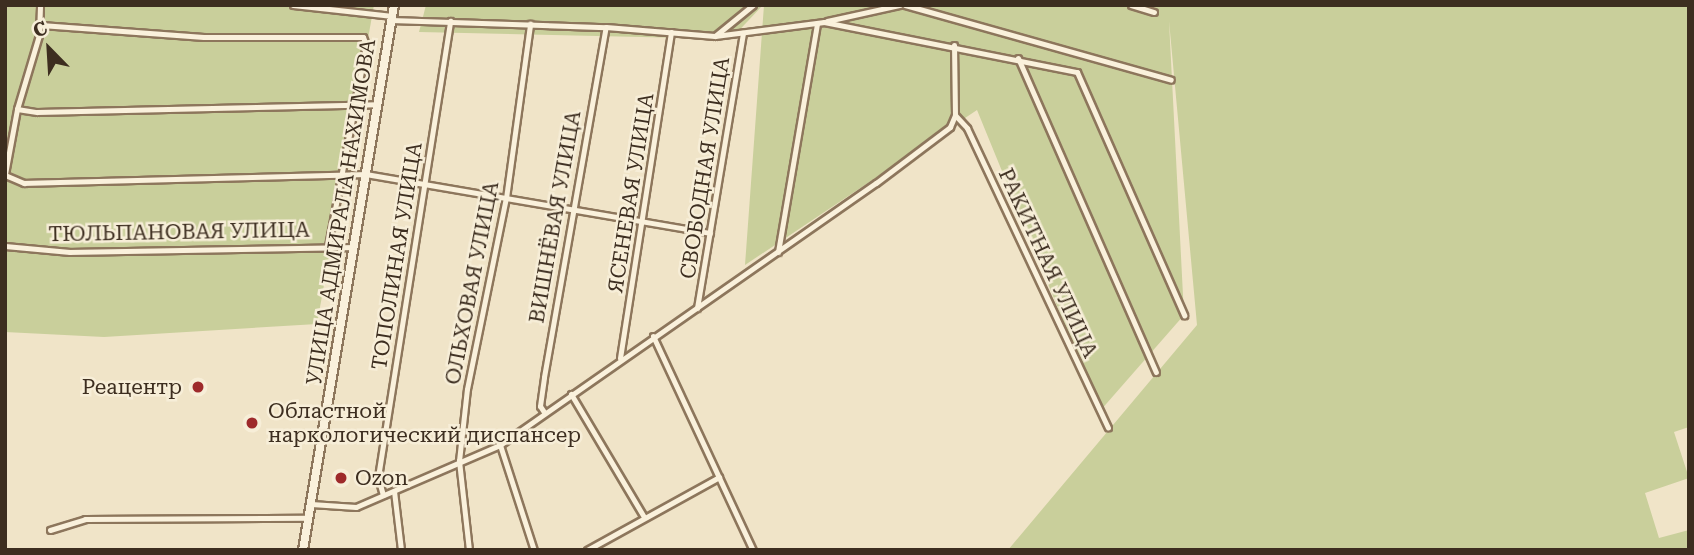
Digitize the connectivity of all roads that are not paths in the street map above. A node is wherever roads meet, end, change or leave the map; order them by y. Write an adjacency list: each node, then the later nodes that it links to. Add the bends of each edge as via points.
1 (40, 5): 12 (street)
2 (293, 5): 8 (street)
3 (394, 5): 8 (main road, УЛИЦА АДМИРАЛА НАХИМОВА)
4 (753, 5): 16 (street)
5 (902, 5): 10 (street); 19 (street)
6 (1131, 5): 7 (street)
7 (1154, 12)
8 (392, 18): 9 (street); 21 (main road, УЛИЦА АДМИРАЛА НАХИМОВА)
9 (450, 22): 11 (street); 27 (street, ТОПОЛИНАЯ УЛИЦА)
10 (821, 22): 15 (street); 17 (street); 35 (street)
11 (530, 23): 13 (street); 28 (street, ОЛЬХОВАЯ УЛИЦА)
12 (41, 25): 20 (street, via 204,37 359,34 366,45); 22 (street)
13 (606, 27): 14 (street); 29 (street, ВИШНЁВАЯ УЛИЦА)
14 (671, 32): 16 (street); 30 (street, ЯСЕНЕВАЯ УЛИЦА)
15 (743, 33): 16 (street); 31 (street, СВОБОДНАЯ УЛИЦА)
16 (715, 36)
17 (954, 46): 18 (street); 23 (street)
18 (1018, 58): 37 (street, via 1077,72); 40 (street)
19 (1171, 80)
20 (355, 104): 21 (street); 22 (street); 24 (street)
21 (377, 104): 25 (main road, УЛИЦА АДМИРАЛА НАХИМОВА)
22 (17, 109): 26 (street)
23 (955, 115): 35 (street, via 948,130); 43 (street, РАКИТНАЯ УЛИЦА, via 967,128)
24 (339, 174): 25 (street); 26 (street, via 24,183); 33 (street)
25 (365, 174): 27 (street); 34 (main road, УЛИЦА АДМИРАЛА НАХИМОВА)
26 (5, 175)
27 (424, 184): 28 (street); 48 (street, ТОПОЛИНАЯ УЛИЦА, via 378,477)
28 (506, 198): 29 (street); 45 (street, ОЛЬХОВАЯ УЛИЦА, via 467,389)
29 (571, 211): 30 (street); 42 (street, ВИШНЁВАЯ УЛИЦА, via 540,406)
30 (644, 222): 31 (street); 39 (street, ЯСЕНЕВАЯ УЛИЦА)
31 (710, 233): 36 (street, СВОБОДНАЯ УЛИЦА)
32 (5, 246): 33 (street, ТЮЛЬПАНОВАЯ УЛИЦА, via 71,252)
33 (328, 246): 34 (street, ТЮЛЬПАНОВАЯ УЛИЦА)
34 (354, 247): 49 (main road, УЛИЦА АДМИРАЛА НАХИМОВА)
35 (778, 252): 36 (street)
36 (697, 308): 38 (street)
37 (1184, 316)
38 (653, 336): 39 (street); 46 (street)
39 (620, 358): 41 (street)
40 (1156, 372)
41 (571, 394): 42 (street); 50 (street)
42 (544, 412): 44 (street)
43 (1108, 427)
44 (500, 445): 45 (street); 56 (street)
45 (459, 461): 47 (street); 55 (street, ОЛЬХОВАЯ УЛИЦА)
46 (719, 477): 50 (street); 58 (street)
47 (394, 491): 48 (street); 54 (street)
48 (383, 495): 49 (street, via 356,507)
49 (311, 504): 51 (main road, УЛИЦА АДМИРАЛА НАХИМОВА)
50 (643, 517): 57 (street)
51 (309, 519): 52 (street, via 85,519); 53 (main road, УЛИЦА АДМИРАЛА НАХИМОВА)
52 (50, 530)
53 (303, 550)
54 (401, 550)
55 (469, 550)
56 (534, 550)
57 (587, 550)
58 (753, 550)

